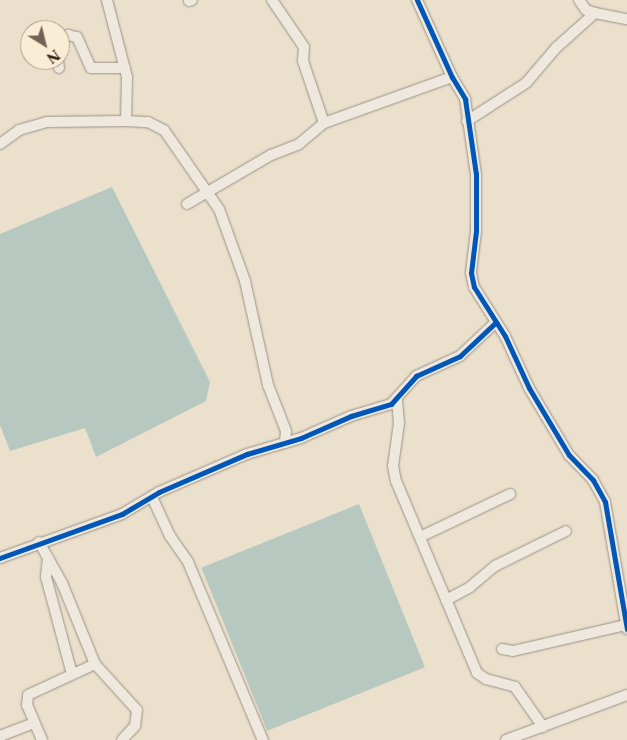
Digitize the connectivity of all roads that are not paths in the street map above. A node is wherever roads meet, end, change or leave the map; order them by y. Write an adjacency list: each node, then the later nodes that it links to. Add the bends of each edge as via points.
1 (107, 0): 8 (street)
2 (272, 0): 12 (street, via 304,47 303,61)
3 (417, 0): 9 (street)
4 (578, 0): 5 (street, via 586,10)
5 (595, 13): 6 (street); 11 (street, via 557,47 526,83)
6 (627, 19)
7 (70, 36): 8 (street, via 77,38 91,68)
8 (125, 68): 10 (street)
9 (452, 77): 11 (street, via 466,99); 12 (street)
10 (126, 121): 13 (street, via 47,122 19,130); 14 (street, via 148,122 164,130)
11 (467, 121): 16 (street, via 476,174 476,231 471,273 474,287)
12 (324, 123): 14 (street, via 299,144 271,155)
13 (0, 144)
14 (208, 191): 15 (street); 18 (street, via 228,231 245,281 268,385 286,431)
15 (187, 204)
16 (495, 323): 17 (street, via 460,356 416,376); 27 (street, via 569,455 593,480 606,502)
17 (398, 400): 18 (street); 22 (street, via 399,423 393,466)
18 (285, 443): 20 (street, via 219,465)
19 (510, 494): 22 (street)
20 (152, 497): 23 (street, via 122,514); 37 (street, via 170,536 188,562)
21 (566, 531): 26 (street, via 495,566 470,587)
22 (420, 537): 26 (street)
23 (39, 542): 24 (street); 25 (street)
24 (0, 558)
25 (48, 558): 29 (street, via 62,583); 30 (street, via 46,578)
26 (446, 600): 33 (street, via 477,673 486,679 515,687)
27 (627, 627): 28 (street, via 513,651)
28 (502, 649)
29 (95, 664): 30 (street); 36 (street, via 138,710 135,726)
30 (72, 674): 32 (street, via 28,695 27,705)
31 (627, 695): 33 (street)
32 (34, 722): 34 (street); 35 (street)
33 (542, 727): 38 (street)
34 (0, 736)
35 (42, 740)
36 (122, 740)
37 (263, 740)
38 (506, 740)

